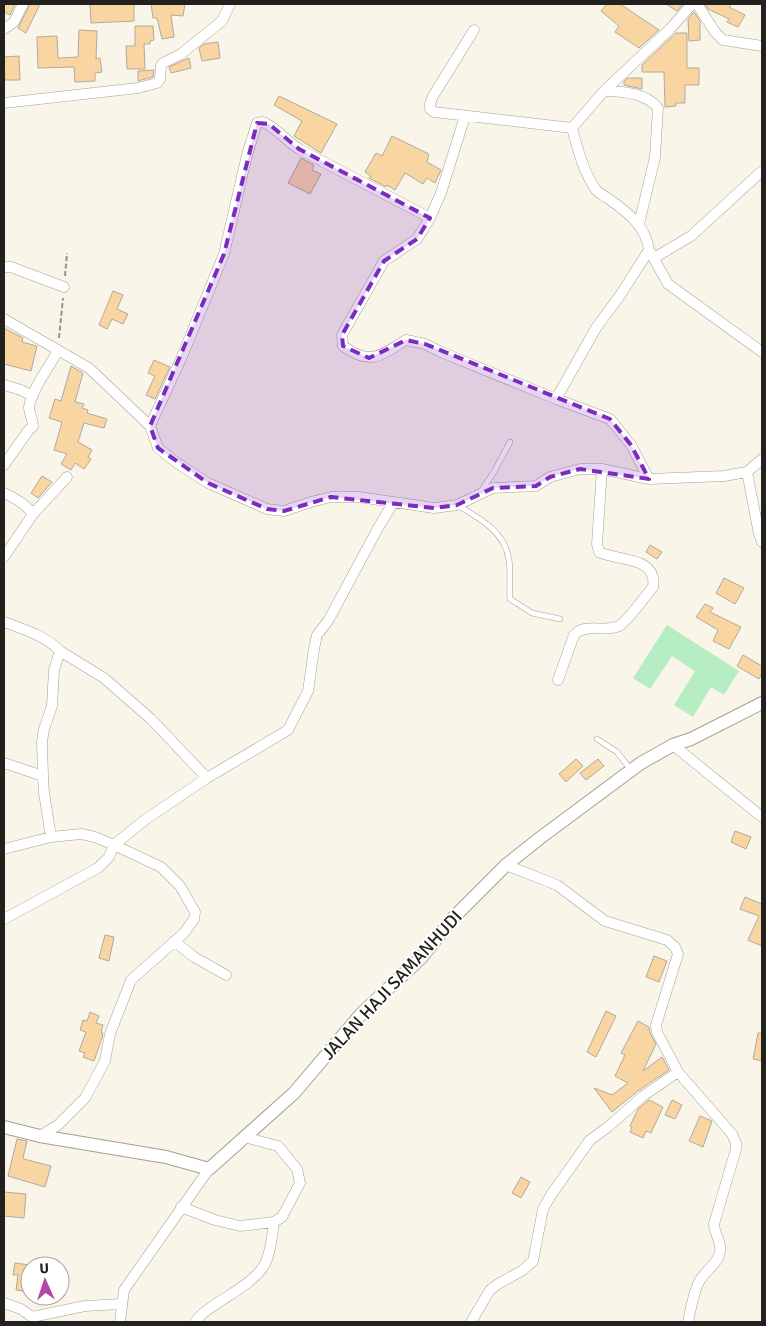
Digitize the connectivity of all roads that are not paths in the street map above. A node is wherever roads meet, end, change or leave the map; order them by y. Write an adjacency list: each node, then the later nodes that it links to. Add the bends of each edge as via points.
1 (23, 4): 5 (street, via 14,22)
2 (230, 4): 9 (street, via 222,21 181,54 163,63 157,84)
3 (692, 4): 8 (street)
4 (697, 4): 7 (street, via 723,40)
5 (4, 28)
6 (474, 30): 10 (street, via 430,104 434,112)
7 (762, 46)
8 (604, 91): 11 (street); 14 (street, via 638,95 653,101 658,108 656,157)
9 (4, 103)
10 (465, 116): 11 (street); 13 (street)
11 (572, 128): 14 (street, via 584,168 598,192)
12 (762, 171): 15 (street, via 692,236)
13 (430, 218): 23 (street, via 417,239 384,261 342,335 343,346 354,354 369,358 381,355 406,340 425,344); 24 (street, via 299,149 269,124 257,123 224,254)
14 (638, 224): 15 (street)
15 (652, 254): 20 (street, via 668,284); 23 (street, via 596,328)
16 (4, 267): 17 (street)
17 (64, 286)
18 (4, 319): 19 (street)
19 (58, 351): 22 (street); 24 (street, via 89,368)
20 (762, 352)
21 (4, 385): 22 (street)
22 (33, 396): 27 (street, via 29,409 33,426)
23 (556, 399): 31 (street, via 610,420 631,445)
24 (150, 426): 34 (street, via 158,448 177,463 208,483 267,509 284,511 331,497 359,497)
25 (510, 442): 33 (lane)
26 (762, 459): 29 (street)
27 (4, 465)
28 (602, 469): 31 (street); 33 (street, via 580,468 550,477 536,486 493,488); 42 (street, via 599,552 640,562 653,575 654,587 622,625 612,629 578,631)
29 (747, 472): 31 (street, via 724,476); 37 (street)
30 (66, 477): 36 (street)
31 (649, 478)
32 (4, 493): 36 (street, via 29,508)
33 (479, 493): 35 (street)
34 (393, 503): 35 (street, via 434,508); 49 (street, via 328,621 317,635 308,691 288,730)
35 (457, 505): 39 (lane, via 492,528 503,540 509,559 510,599 532,613)
36 (33, 514): 38 (street)
37 (762, 542)
38 (4, 557)
39 (560, 619)
40 (4, 622): 41 (street, via 53,643)
41 (60, 651): 48 (street, via 54,670 52,706 42,742); 49 (street, via 104,678 151,719)
42 (558, 680)
43 (762, 703): 45 (street, JALAN HAJI SAMANHUDI)
44 (597, 739): 47 (lane, via 617,752)
45 (673, 745): 47 (street, JALAN HAJI SAMANHUDI); 50 (street)
46 (4, 763): 48 (street)
47 (631, 770): 54 (street, JALAN HAJI SAMANHUDI)
48 (43, 776): 51 (street)
49 (207, 778): 52 (street)
50 (762, 817)
51 (51, 837): 52 (street, via 81,834); 53 (street)
52 (114, 845): 55 (street, via 109,857 98,868); 56 (street, via 161,868 180,886 195,912 189,927)
53 (4, 849)
54 (506, 865): 58 (street, via 557,885 605,921 667,940 676,948 678,954 656,1025); 61 (street, JALAN HAJI SAMANHUDI, via 453,918 421,958 362,1013 294,1093)
55 (4, 919)
56 (174, 941): 57 (street); 60 (street, via 131,980 110,1034 105,1061 85,1098 58,1125)
57 (226, 975)
58 (678, 1072): 70 (street, via 642,1096 590,1140 543,1209 532,1261 490,1290); 71 (street, via 732,1134 736,1143 714,1224 720,1252 700,1280)
59 (4, 1127): 60 (street)
60 (40, 1136): 62 (street, via 166,1157)
61 (244, 1137): 62 (street, JALAN HAJI SAMANHUDI); 64 (street, via 278,1146 297,1169 300,1183 285,1213)
62 (209, 1169): 63 (street)
63 (181, 1207): 64 (street, via 240,1226); 66 (street, via 124,1290)
64 (274, 1222): 69 (street, via 264,1265 247,1283)
65 (4, 1303): 67 (street, via 21,1309)
66 (122, 1304): 67 (street, via 85,1306); 68 (street)
67 (30, 1319)
68 (120, 1322)
69 (195, 1322)
70 (471, 1322)
71 (688, 1322)

